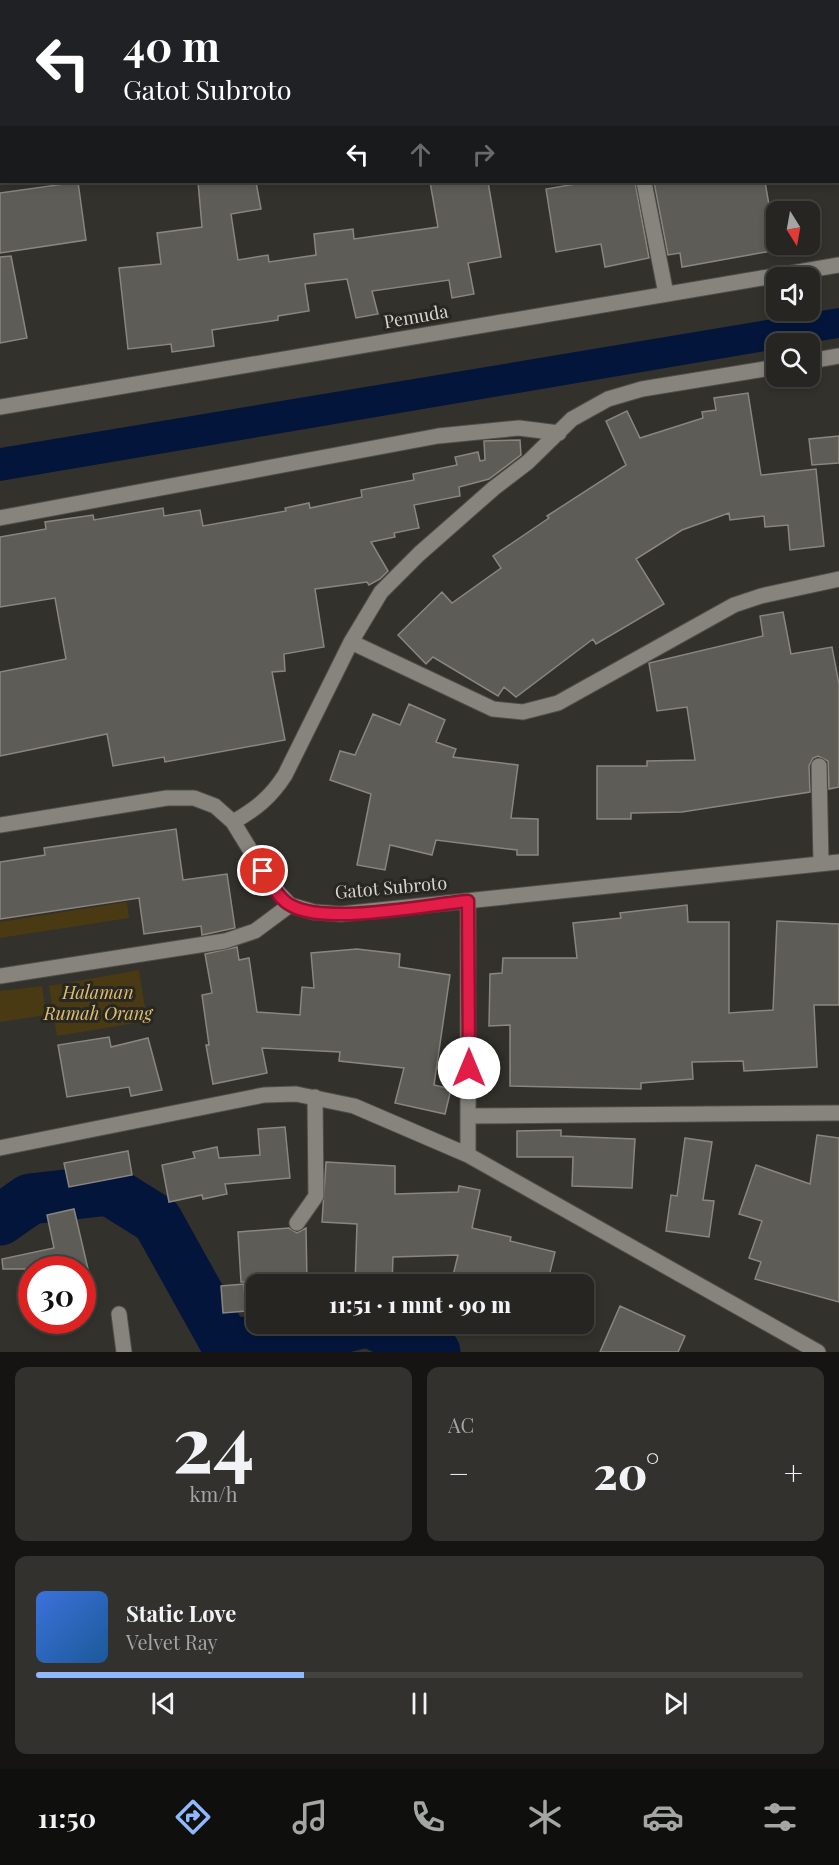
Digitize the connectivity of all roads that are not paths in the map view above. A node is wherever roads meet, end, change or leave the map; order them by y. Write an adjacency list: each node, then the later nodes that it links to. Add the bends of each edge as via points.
1 (644, 183): 3 (street)
2 (839, 265): 3 (street, Pemuda)
3 (666, 294): 7 (street, Pemuda)
4 (839, 356): 5 (street)
5 (820, 359)
6 (766, 369): 8 (street, via 642,389 608,399 573,419)
7 (0, 407)
8 (559, 433): 9 (street, via 519,428 438,436); 11 (street, via 394,577)
9 (0, 518)
10 (839, 579): 11 (street, via 734,606 558,703 523,712 493,709)
11 (351, 642): 13 (street, via 273,794)
12 (819, 766): 16 (street)
13 (233, 822): 14 (street, via 215,806 194,798 167,798); 18 (street, via 273,887)
14 (0, 825)
15 (839, 862): 16 (street, Gatot Subroto)
16 (820, 863): 17 (street, Gatot Subroto)
17 (468, 901): 18 (street, Gatot Subroto, via 341,914); 22 (street)
18 (290, 906): 19 (street, via 255,931 225,941)
19 (0, 976)
20 (315, 1097): 23 (street, via 264,1095); 24 (street, via 354,1106); 25 (street, via 316,1196)
21 (839, 1113): 22 (street)
22 (469, 1116): 24 (street)
23 (0, 1148)
24 (468, 1155): 28 (street)
25 (297, 1223)
26 (119, 1314): 27 (street)
27 (124, 1352)
28 (818, 1352)

